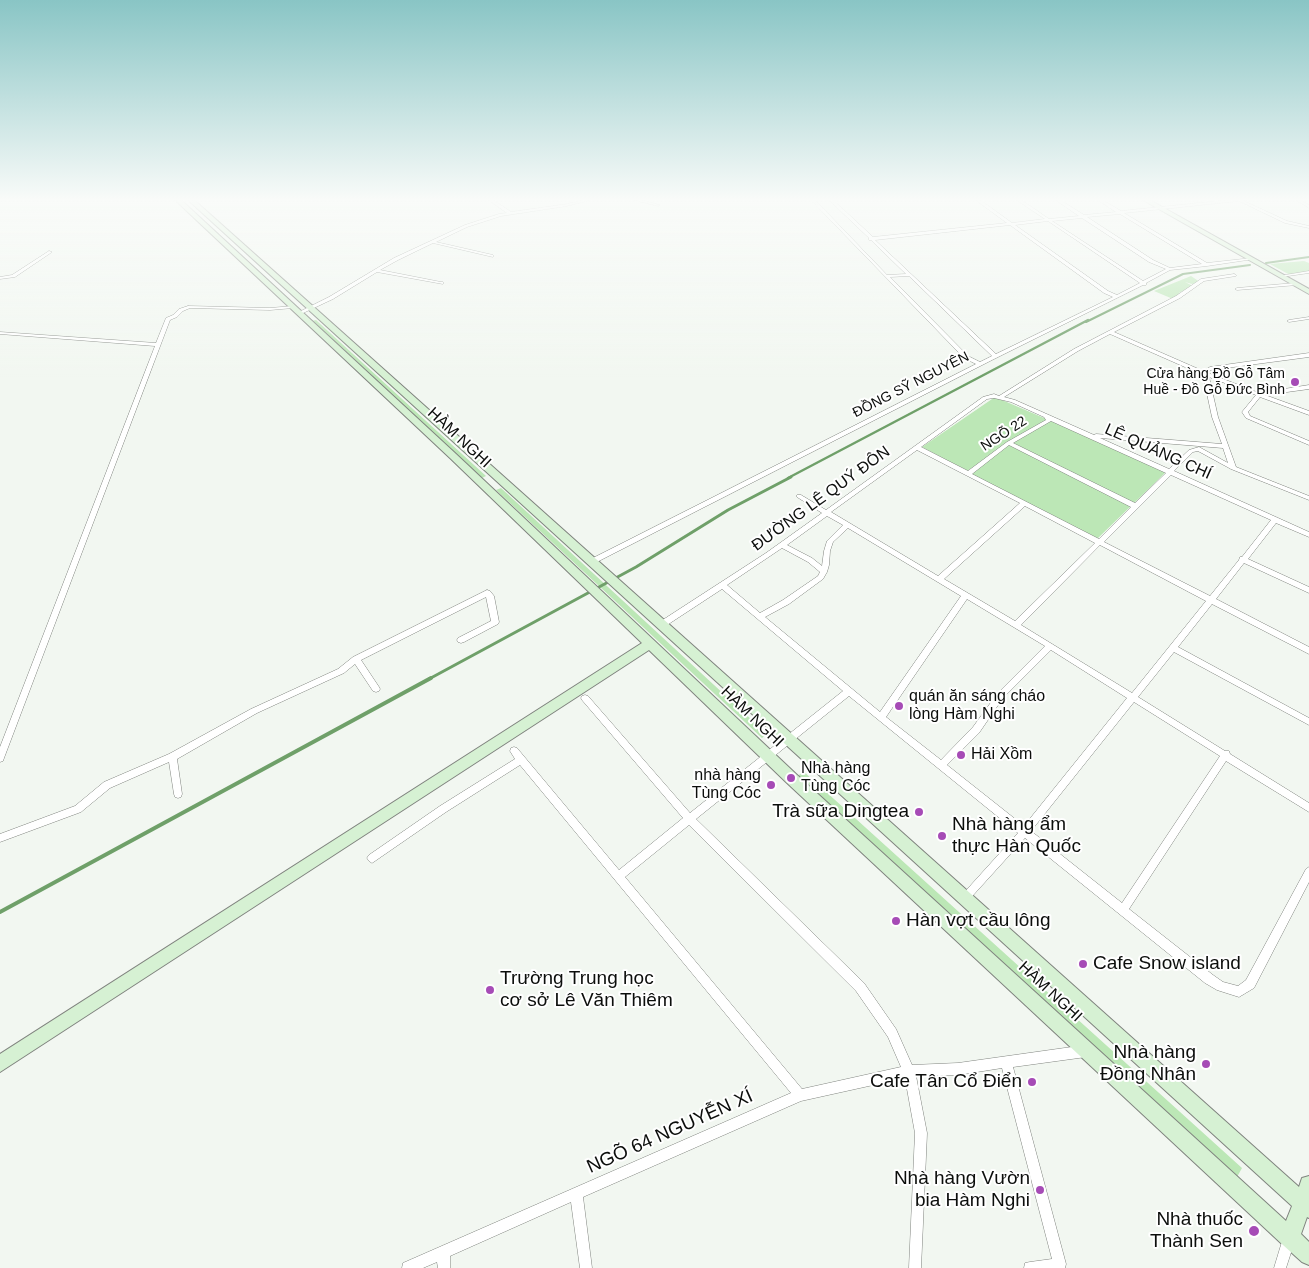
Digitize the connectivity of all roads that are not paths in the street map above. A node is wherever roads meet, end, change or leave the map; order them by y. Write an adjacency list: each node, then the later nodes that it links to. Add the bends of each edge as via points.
1 (40, 258): 20 (street, via 13,276)
2 (240, 258): 28 (main road, HÀM NGHI)
3 (255, 258): 27 (main road, HÀM NGHI)
4 (398, 258): 14 (street)
5 (869, 258): 18 (street)
6 (890, 258): 16 (street)
7 (1059, 258): 26 (street)
8 (1106, 258): 22 (street)
9 (1147, 258): 13 (street)
10 (1196, 258): 12 (street)
11 (1252, 259): 12 (street, ĐỒNG SỸ NGUYÊN); 19 (main road)
12 (1207, 265): 13 (street, ĐỒNG SỸ NGUYÊN)
13 (1169, 269): 22 (street, ĐỒNG SỸ NGUYÊN)
14 (377, 270): 21 (street); 27 (street)
15 (1309, 272): 19 (street)
16 (908, 275): 18 (street); 35 (street)
17 (1234, 275): 31 (street, ĐƯỜNG LÊ QUÝ ĐÔN, via 1203,280 1178,297)
18 (886, 276): 36 (street, via 966,357)
19 (1281, 276): 23 (main road)
20 (0, 278)
21 (441, 282)
22 (1144, 284): 26 (street, ĐỒNG SỸ NGUYÊN)
23 (1295, 284): 24 (street); 25 (main road)
24 (1237, 289)
25 (1309, 292)
26 (1117, 297): 35 (street, ĐỒNG SỸ NGUYÊN)
27 (310, 309): 28 (street); 62 (main road, HÀM NGHI)
28 (296, 310): 33 (street, via 184,308 168,319); 73 (main road, HÀM NGHI)
29 (1309, 318): 30 (street)
30 (1289, 321)
31 (1109, 332): 37 (street); 40 (street, ĐƯỜNG LÊ QUÝ ĐÔN)
32 (0, 333): 33 (street)
33 (158, 345): 89 (street)
34 (1309, 355): 37 (street)
35 (996, 356): 36 (street, ĐỒNG SỸ NGUYÊN)
36 (980, 364): 62 (street, ĐỒNG SỸ NGUYÊN)
37 (1205, 372): 39 (street); 46 (street)
38 (1309, 387): 39 (street)
39 (1260, 394): 41 (street); 44 (street, via 1245,414)
40 (998, 396): 42 (street, LÊ QUẢNG CHÍ); 47 (street, ĐƯỜNG LÊ QUÝ ĐÔN, via 985,398)
41 (1309, 413)
42 (1045, 415): 43 (street, LÊ QUẢNG CHÍ); 45 (street, NGÕ 22, via 1050,420)
43 (1091, 436): 46 (street); 49 (street, LÊ QUẢNG CHÍ)
44 (1309, 442)
45 (1008, 443): 50 (street, NGÕ 22); 54 (street)
46 (1224, 446): 48 (street)
47 (916, 447): 50 (street); 55 (street, ĐƯỜNG LÊ QUÝ ĐÔN)
48 (1233, 468): 49 (street, via 1195,449); 52 (street)
49 (1170, 472): 54 (street); 56 (street, LÊ QUẢNG CHÍ)
50 (968, 474): 53 (street)
51 (799, 496): 55 (street)
52 (1309, 498)
53 (1024, 503): 59 (street); 64 (street)
54 (1135, 506): 59 (street)
55 (826, 512): 57 (street); 60 (street, ĐƯỜNG LÊ QUÝ ĐÔN)
56 (1275, 520): 58 (street, LÊ QUẢNG CHÍ); 61 (street)
57 (848, 526): 63 (street, via 830,541); 64 (street)
58 (1309, 535)
59 (1099, 542): 68 (street); 71 (street)
60 (781, 546): 63 (street, via 810,560); 65 (street, ĐƯỜNG LÊ QUÝ ĐÔN)
61 (1242, 560): 66 (street); 68 (street)
62 (591, 562): 70 (main road, HÀM NGHI)
63 (824, 572): 69 (street, via 806,588)
64 (939, 579): 67 (street)
65 (723, 586): 69 (street); 70 (street, ĐƯỜNG LÊ QUÝ ĐÔN)
66 (1309, 590)
67 (966, 595): 71 (street); 82 (street)
68 (1210, 600): 75 (street); 76 (street)
69 (760, 616): 79 (street)
70 (661, 625): 84 (main road, HÀM NGHI)
71 (1016, 625): 74 (street)
72 (461, 640): 77 (street, via 495,622 487,593)
73 (650, 644): 87 (main road, HÀM NGHI); 104 (main road)
74 (1050, 646): 80 (street); 91 (street, via 1000,696 976,730)
75 (1172, 647): 80 (street); 83 (street)
76 (1309, 651)
77 (356, 659): 78 (street); 88 (street, via 341,671 254,711)
78 (376, 689)
79 (849, 691): 82 (street); 84 (street)
80 (1132, 696): 86 (street); 95 (street)
81 (585, 698): 94 (street)
82 (881, 717): 91 (street)
83 (1309, 722)
84 (787, 740): 87 (street); 100 (main road, HÀM NGHI)
85 (514, 751): 90 (street)
86 (1226, 754): 93 (street); 101 (street)
87 (768, 756): 94 (street); 102 (main road, HÀM NGHI)
88 (172, 757): 92 (street); 96 (street, via 107,786 78,809)
89 (0, 758)
90 (521, 760): 97 (street); 99 (street)
91 (941, 765): 95 (street)
92 (178, 794)
93 (1309, 808)
94 (689, 819): 99 (street); 105 (street, via 860,987 892,1033)
95 (1025, 832): 100 (street); 101 (street)
96 (0, 838)
97 (372, 858)
98 (1309, 872): 101 (street, via 1259,970 1250,984 1239,992 1209,979)
99 (618, 876): 106 (street)
100 (964, 900): 109 (main road, HÀM NGHI)
101 (1124, 910)
102 (1089, 1051): 103 (street, NGÕ 64 NGUYỄN XÍ); 110 (main road, HÀM NGHI)
103 (1006, 1062): 105 (street, NGÕ 64 NGUYỄN XÍ, via 958,1069); 117 (street, via 1060,1264)
104 (0, 1064)
105 (909, 1071): 106 (street, NGÕ 64 NGUYỄN XÍ); 116 (street, via 921,1133)
106 (800, 1095): 108 (street, NGÕ 64 NGUYỄN XÍ)
107 (1309, 1185): 109 (main road)
108 (576, 1194): 111 (street, NGÕ 64 NGUYỄN XÍ); 115 (street)
109 (1305, 1206): 110 (main road)
110 (1290, 1238): 112 (main road, HÀM NGHI); 118 (street)
111 (442, 1253): 113 (street, NGÕ 64 NGUYỄN XÍ); 114 (street)
112 (1309, 1255)
113 (408, 1268)
114 (444, 1268)
115 (586, 1268)
116 (914, 1268)
117 (1030, 1268)
118 (1280, 1268)

